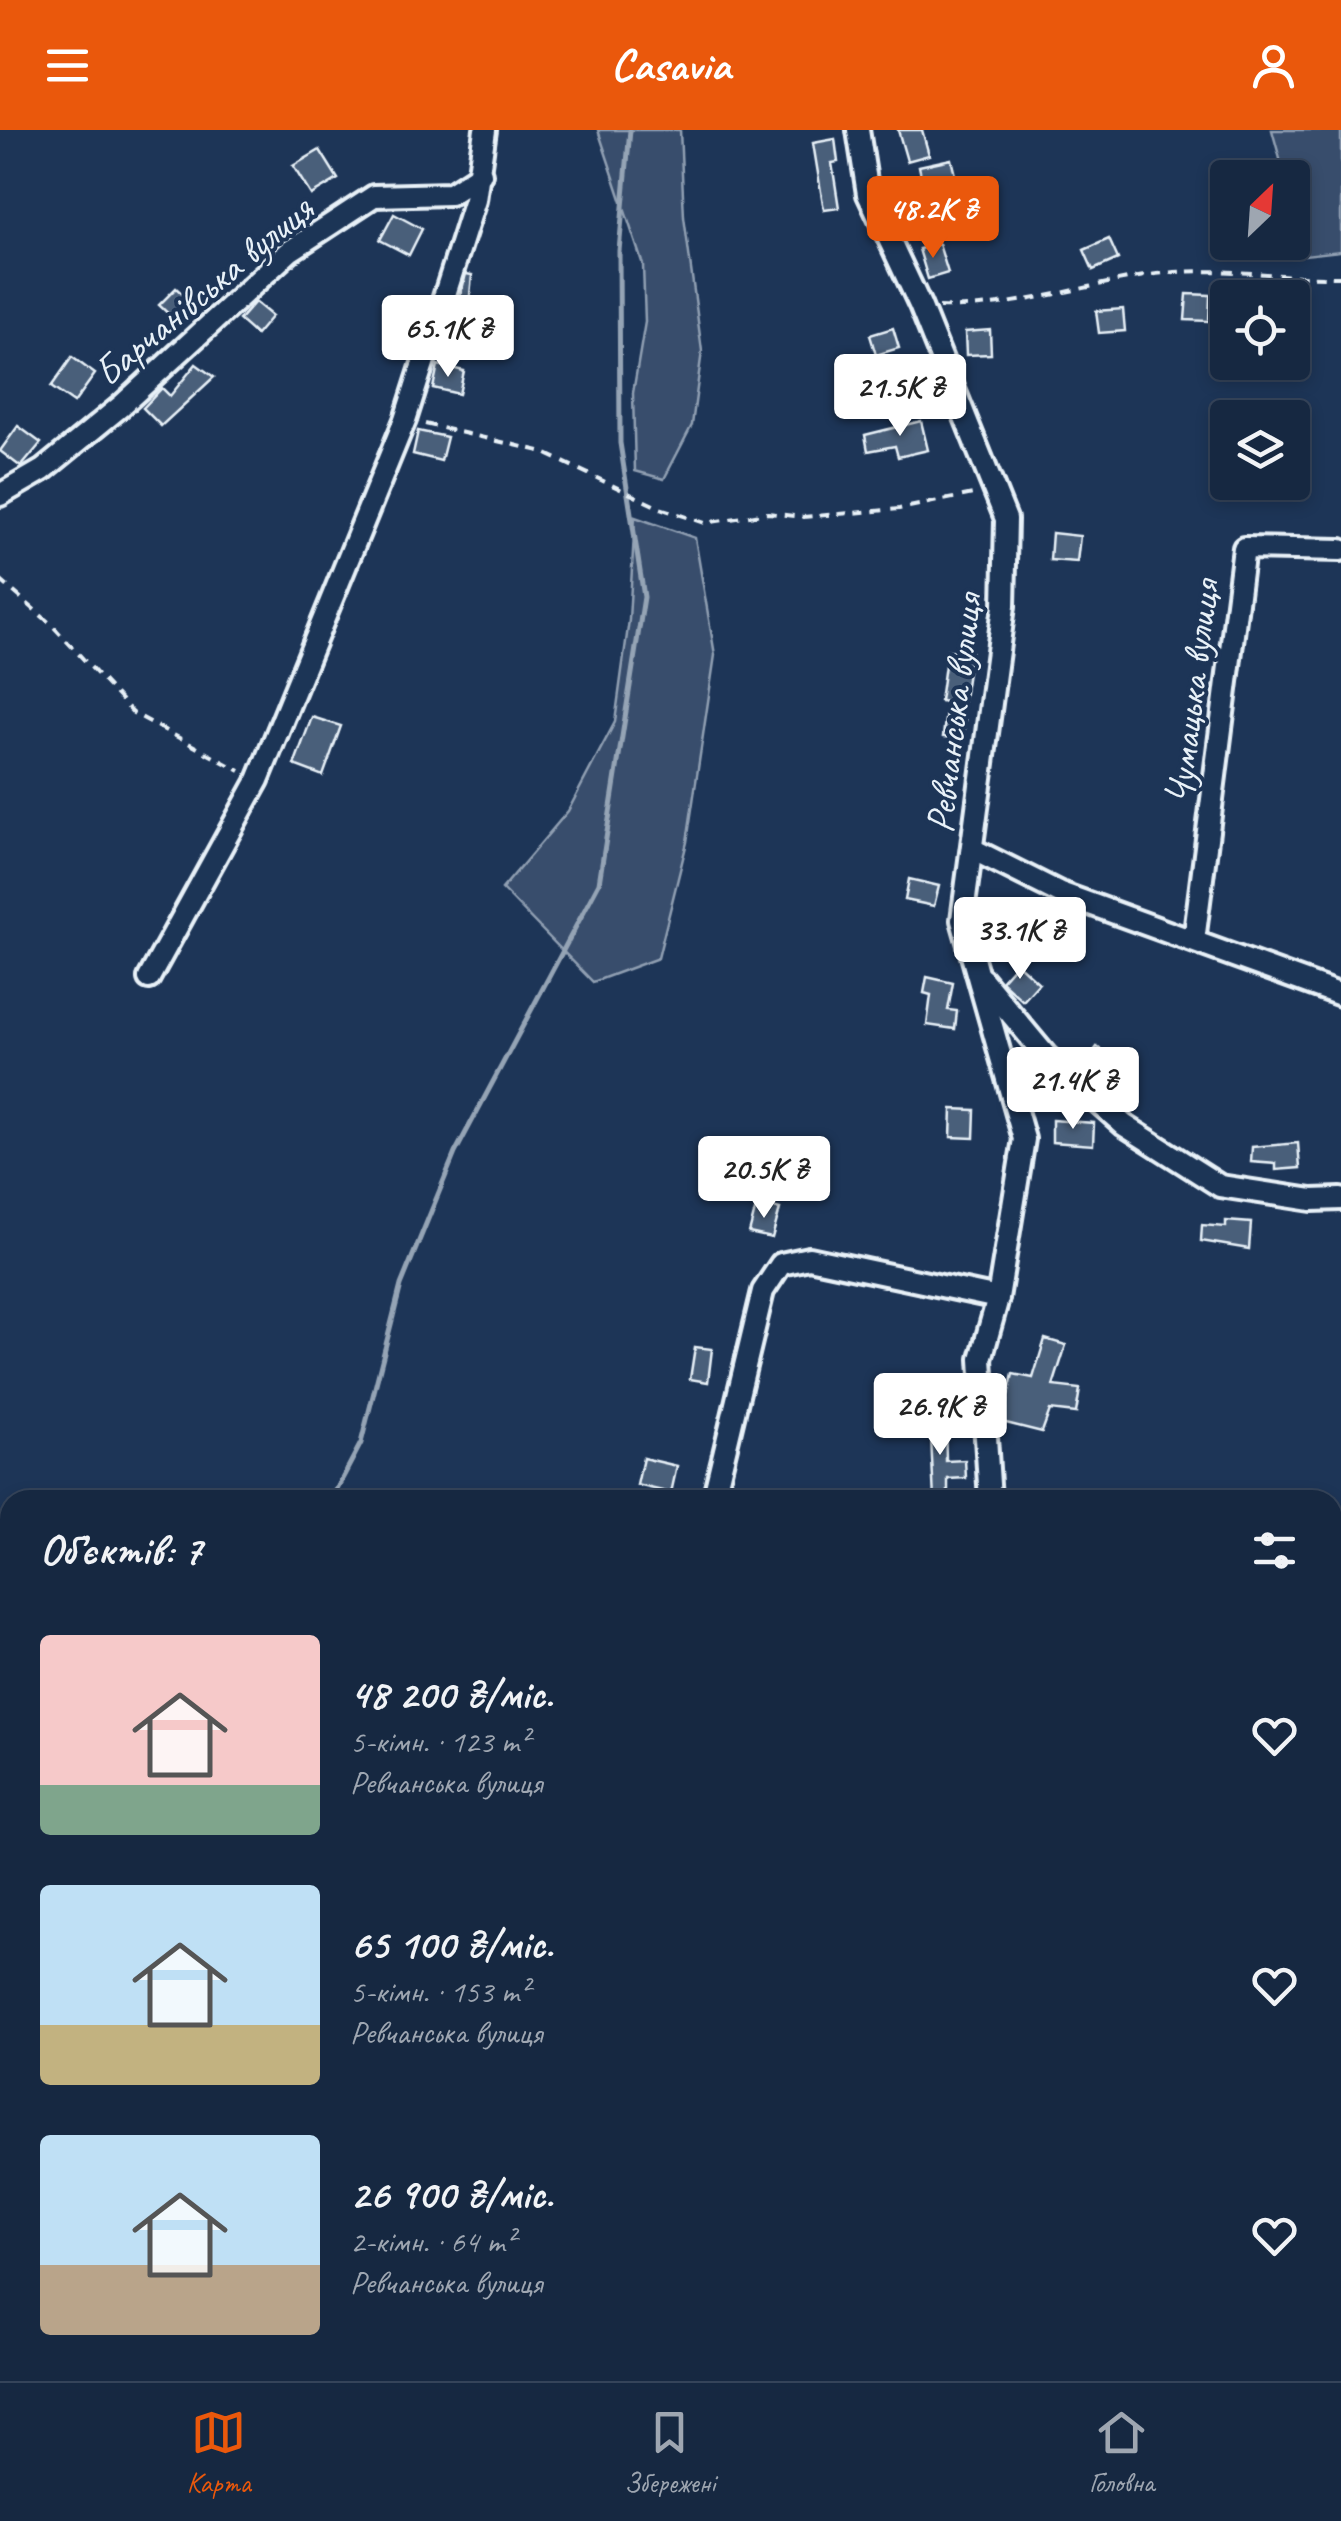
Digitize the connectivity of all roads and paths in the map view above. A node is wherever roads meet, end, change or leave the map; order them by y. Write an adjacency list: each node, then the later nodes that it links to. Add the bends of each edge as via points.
1 (485, 130): 3 (street)
2 (858, 130): 5 (street, Ревчанська вулиця, via 868,194)
3 (481, 174): 6 (street); 8 (street, Барчанівська вулиця, via 450,194 374,196 290,251 120,406 43,470)
4 (1341, 276): 5 (path, via 1194,270 1038,298)
5 (920, 305): 7 (street, Ревчанська вулиця)
6 (405, 420): 7 (path, via 540,450 705,523 768,513 803,517 899,509); 11 (street)
7 (992, 488): 12 (street, Ревчанська вулиця, via 1006,519 1004,606)
8 (0, 495)
9 (1341, 550): 13 (street, Чумацька вулиця, via 1244,548)
10 (0, 580): 11 (path, via 134,713)
11 (258, 780): 15 (street)
12 (972, 849): 13 (street, via 1060,893); 14 (street, Ревчанська вулиця, via 962,920)
13 (1194, 941): 16 (street)
14 (978, 974): 17 (street, via 1046,1056 1111,1113 1220,1186); 18 (street, Ревчанська вулиця, via 1024,1139)
15 (149, 978)
16 (1341, 994)
17 (1341, 1199)
18 (998, 1298): 19 (street, via 809,1258 781,1264 764,1290); 20 (street, Ревчанська вулиця, via 980,1359)
19 (715, 1490)
20 (989, 1490)

